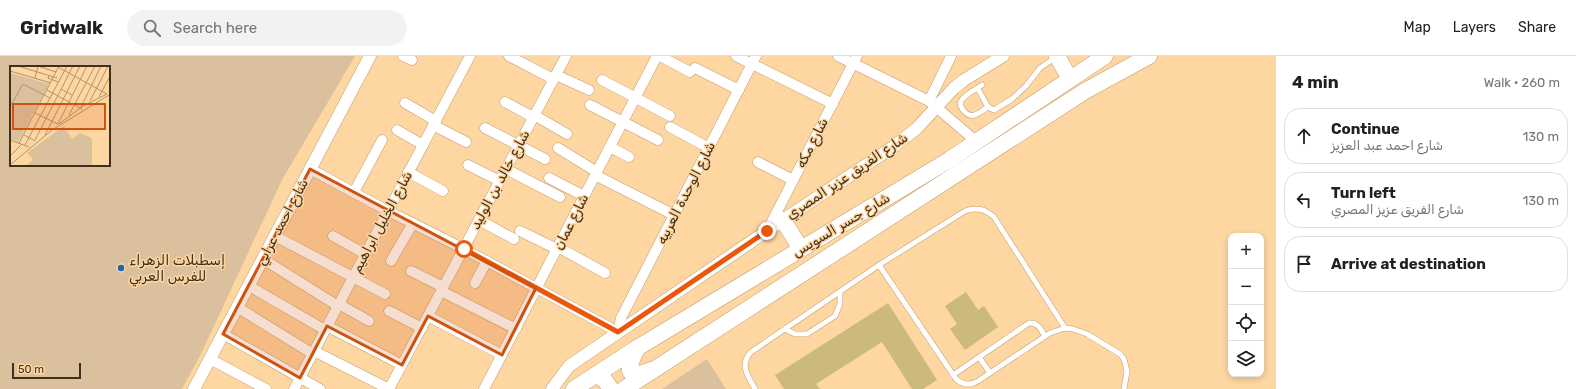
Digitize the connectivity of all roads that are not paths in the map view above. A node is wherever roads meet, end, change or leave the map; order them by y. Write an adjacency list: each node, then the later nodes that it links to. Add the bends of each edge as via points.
1 (370, 56): 47 (street, شارع احمد عرابي)
2 (470, 56): 30 (street, شارع الخليل ابراهيم)
3 (509, 56): 16 (street)
4 (566, 56): 16 (street, شارع خالد بن الوليد)
5 (657, 56): 21 (street, شارع عمان)
6 (660, 56): 20 (street)
7 (736, 56): 14 (street)
8 (838, 56): 15 (street)
9 (952, 56): 25 (street)
10 (1003, 56): 25 (street, شارع الفريق عزيز المصري, via 964,80)
11 (1057, 56): 17 (main road); 27 (lane, via 1040,68 1012,99 994,110)
12 (1105, 56): 17 (main road, شارع جسر السويس)
13 (1149, 56): 102 (main road, شارع جسر السويس, via 1085,91)
14 (754, 60): 20 (street, شارع الوحدة العربيه); 24 (street)
15 (855, 60): 24 (street, شارع مكه); 25 (street)
16 (554, 77): 19 (street); 28 (street, شارع خالد بن الوليد)
17 (1070, 79): 37 (main road, شارع جسر السويس)
18 (602, 80): 21 (street)
19 (589, 90)
20 (739, 90): 42 (street, شارع الوحدة العربيه)
21 (635, 97): 29 (street, شارع عمان); 42 (street)
22 (505, 102): 28 (street)
23 (405, 103): 30 (street)
24 (833, 104): 52 (street, شارع مكه)
25 (933, 104): 37 (street); 61 (street, شارع الفريق عزيز المصري, via 916,129 893,147)
26 (590, 105): 29 (street)
27 (988, 107): 27 (lane, via 980,87 961,102 961,107 971,116)
28 (534, 116): 33 (street); 39 (street, شارع خالد بن الوليد)
29 (623, 122): 35 (street); 40 (street, شارع عمان)
30 (434, 123): 36 (street); 38 (street, شارع الخليل ابراهيم)
31 (485, 128): 39 (street)
32 (397, 130): 38 (street)
33 (567, 134)
34 (382, 140): 55 (street)
35 (658, 140)
36 (466, 142)
37 (977, 142): 68 (main road, شارع جسر السويس)
38 (423, 145): 49 (street, شارع الخليل ابراهيم)
39 (518, 146): 44 (street); 48 (street, شارع خالد بن الوليد)
40 (610, 147): 43 (street); 50 (street, شارع عمان)
41 (558, 148): 50 (street)
42 (709, 148): 59 (street, شارع الوحدة العربيه)
43 (629, 157)
44 (545, 159)
45 (758, 162): 52 (street)
46 (468, 165): 53 (street)
47 (310, 169): 55 (street); 64 (street, شارع احمد عرابي)
48 (506, 169): 53 (street, شارع خالد بن الوليد); 57 (street)
49 (408, 172): 54 (street); 58 (street, شارع الخليل ابراهيم)
50 (596, 173): 56 (street, شارع عمان); 59 (street)
51 (549, 178): 56 (street)
52 (793, 180): 63 (street, شارع مكه)
53 (500, 181): 60 (street, شارع خالد بن الوليد)
54 (443, 191)
55 (354, 192): 58 (street)
56 (584, 196): 66 (street, شارع عمان)
57 (560, 197)
58 (388, 211): 62 (street); 69 (street, شارع الخليل ابراهيم)
59 (674, 214): 93 (street, شارع الوحدة العربيه, via 621,318)
60 (479, 220): 66 (street); 67 (street, شارع خالد بن الوليد)
61 (783, 220): 63 (street, شارع الفريق عزيز المصري); 68 (main road)
62 (413, 223): 67 (street); 71 (street)
63 (767, 231): 93 (street, شارع الفريق عزيز المصري)
64 (276, 236): 70 (street, شارع احمد عرابي); 76 (street)
65 (334, 236): 69 (street)
66 (557, 248): 75 (street); 79 (street, شارع عمان)
67 (464, 249): 72 (street); 80 (street, شارع خالد بن الوليد)
68 (802, 249): 96 (main road, شارع جسر السويس)
69 (365, 254): 76 (street, شارع الخليل ابراهيم)
70 (263, 259): 78 (street, شارع احمد عرابي); 83 (street)
71 (391, 261)
72 (487, 261): 77 (street); 79 (street)
73 (878, 265): 81 (lane); 90 (lane, via 965,211 981,209 994,217); 105 (lane)
74 (411, 271): 80 (street)
75 (605, 273)
76 (353, 277): 82 (street); 83 (street, شارع الخليل ابراهيم)
77 (475, 283)
78 (248, 286): 84 (street, شارع احمد عرابي); 88 (street)
79 (536, 288): 91 (street, شارع عمان); 93 (street)
80 (442, 289): 86 (street, شارع خالد بن الوليد); 91 (street)
81 (840, 292): 92 (lane); 92 (lane, via 840,304 835,316 807,334 795,334)
82 (385, 294)
83 (338, 305): 87 (street); 88 (street, شارع الخليل ابراهيم)
84 (238, 307): 94 (street, شارع احمد عرابي); 97 (street)
85 (389, 311): 89 (street)
86 (428, 316): 89 (street, شارع خالد بن الوليد); 98 (street)
87 (368, 321)
88 (326, 328): 97 (street, شارع الخليل ابراهيم); 101 (street)
89 (422, 328): 101 (street, شارع خالد بن الوليد)
90 (1065, 328): 95 (lane); 119 (lane, via 1087,334 1120,354 1127,365)
91 (516, 329): 98 (street, شارع عمان)
92 (785, 329): 118 (lane, via 747,356 744,362 746,373)
93 (619, 331): 114 (street, شارع الفريق عزيز المصري, via 569,366)
94 (223, 334): 100 (street, شارع احمد عرابي); 106 (street)
95 (1045, 336): 99 (lane, via 1038,325 1030,322); 103 (lane)
96 (637, 348): 102 (main road, via 630,366 631,372 639,374); 104 (main road, شارع جسر السويس)
97 (313, 352): 106 (street, شارع الخليل ابراهيم); 112 (street)
98 (502, 355): 113 (street, شارع عمان)
99 (979, 357): 103 (lane); 105 (lane)
100 (210, 359): 108 (street, شارع احمد عرابي); 109 (street)
101 (402, 365): 112 (street, شارع خالد بن الوليد)
102 (651, 370): 117 (main road, شارع جسر السويس)
103 (990, 373): 107 (lane)
104 (595, 375): 115 (main road, شارع جسر السويس); 116 (main road, via 604,379)
105 (953, 375): 107 (lane)
106 (300, 378): 110 (street, شارع الخليل ابراهيم); 111 (street)
107 (967, 387)
108 (194, 389)
109 (266, 389)
110 (294, 389)
111 (320, 389)
112 (389, 389)
113 (484, 389)
114 (552, 389)
115 (574, 389)
116 (611, 389)
117 (624, 389)
118 (756, 389)
119 (1124, 389)

